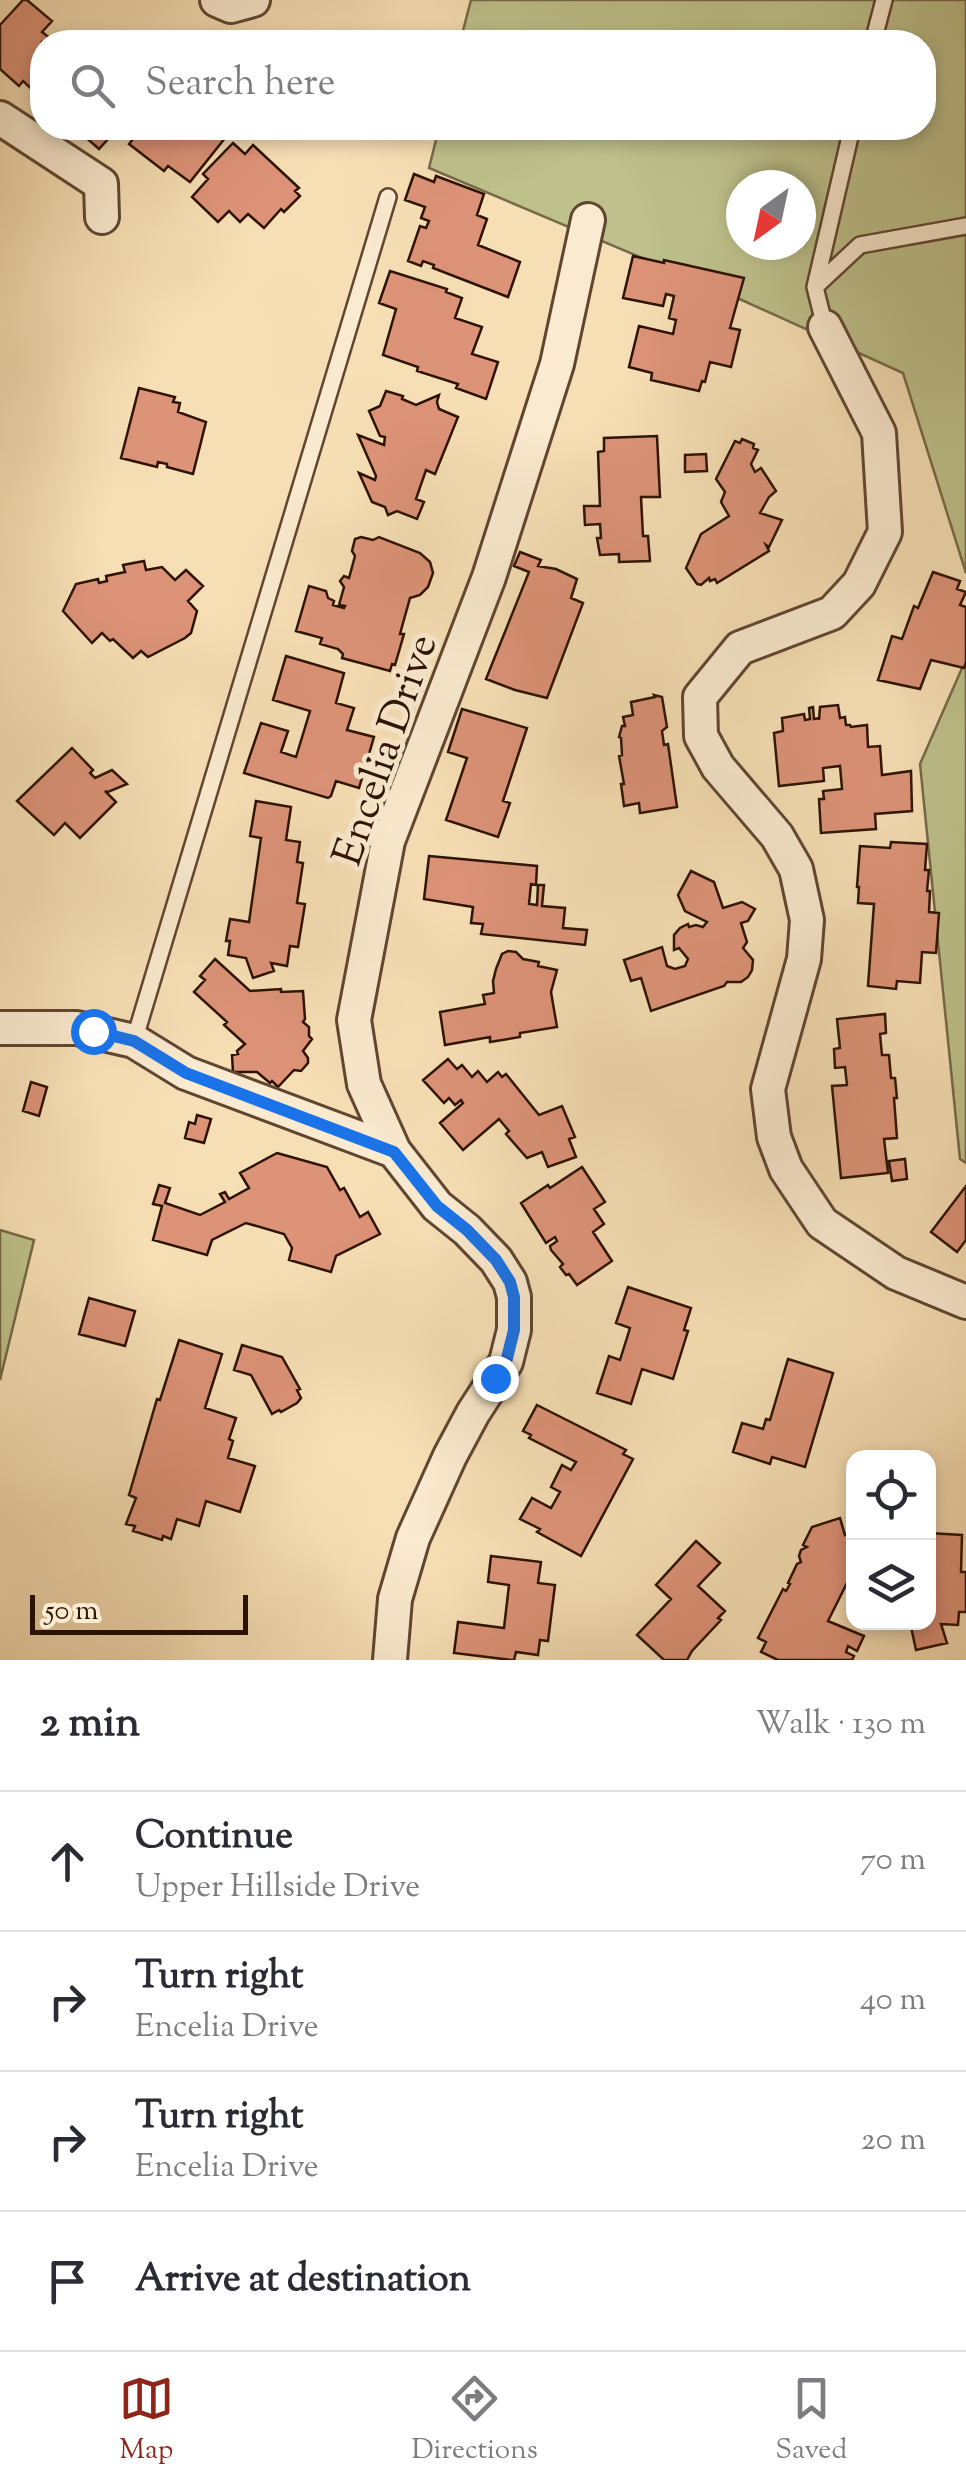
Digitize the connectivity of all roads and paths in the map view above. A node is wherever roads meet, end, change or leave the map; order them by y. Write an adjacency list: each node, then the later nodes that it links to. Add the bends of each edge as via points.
1 (217, 0): 2 (street, via 231,6)
2 (253, 0)
3 (884, 0): 4 (lane)
4 (876, 30)
5 (0, 118): 6 (street)
6 (30, 138)
7 (33, 140): 10 (street, via 100,184)
8 (849, 140): 13 (lane)
9 (388, 197): 16 (lane)
10 (102, 217)
11 (588, 220): 17 (street, Encelia Drive, via 557,364 501,542 388,841 354,1020 364,1084)
12 (966, 226): 13 (lane, via 860,245)
13 (814, 287): 14 (lane)
14 (826, 327): 18 (street, via 879,433 886,532 858,584 832,614 740,648 700,696 701,736 718,767 777,836 796,869 807,920 804,959 768,1089 786,1169 822,1222 896,1273)
15 (0, 1028): 16 (street, via 77,1028)
16 (134, 1041): 17 (street, via 186,1073)
17 (394, 1152): 19 (street, Encelia Drive, via 437,1206 496,1260 514,1297 514,1330 506,1362 472,1412 413,1538 396,1599)
18 (966, 1302)
19 (390, 1660)

